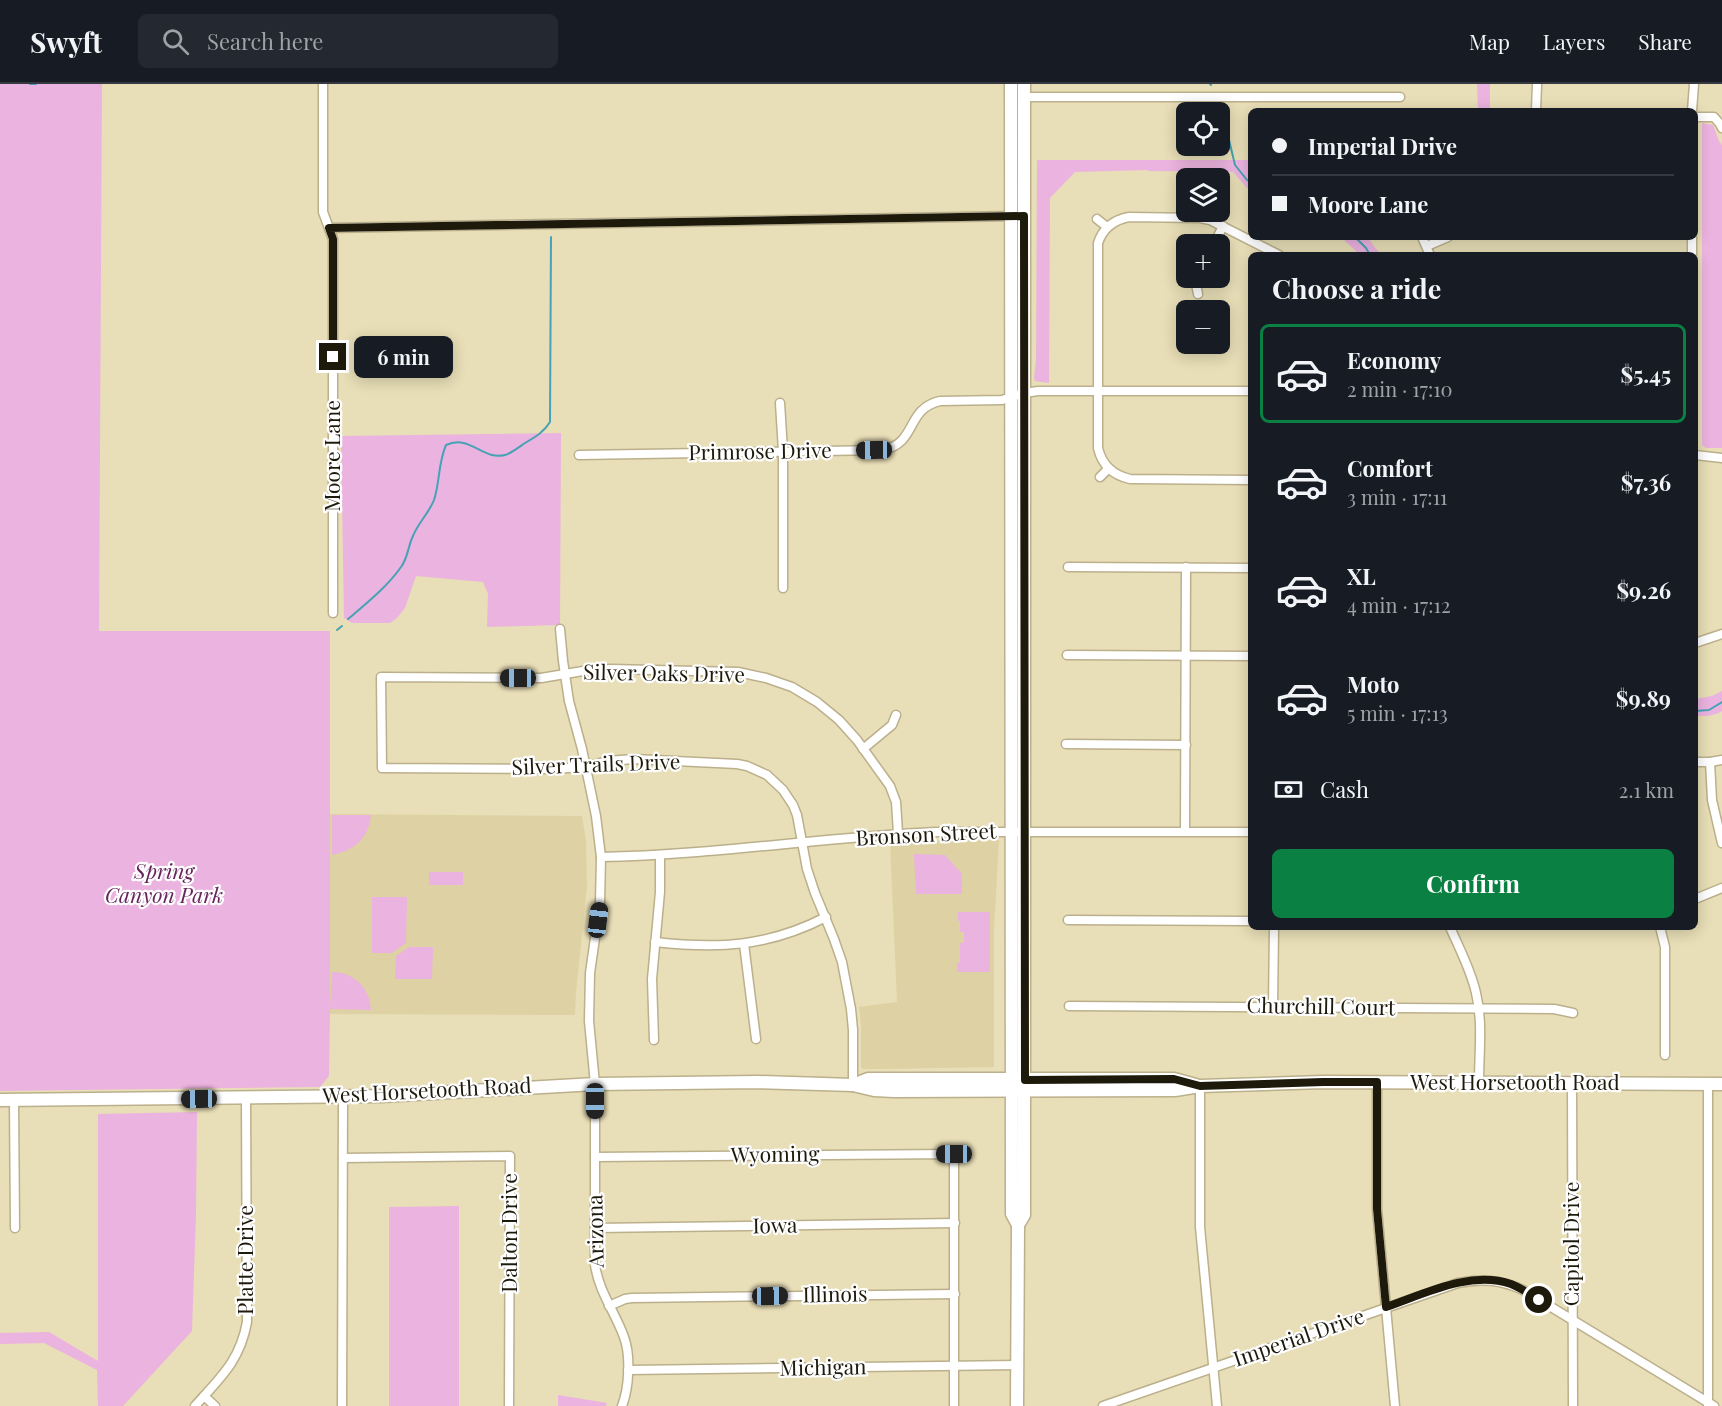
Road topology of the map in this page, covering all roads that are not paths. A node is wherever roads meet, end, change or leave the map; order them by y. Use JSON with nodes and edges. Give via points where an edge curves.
{"nodes":[{"id":1,"x":322,"y":84,"type":"edge"},
{"id":2,"x":1011,"y":84,"type":"edge"},
{"id":3,"x":1536,"y":84,"type":"edge"},
{"id":4,"x":1694,"y":84,"type":"edge"},
{"id":5,"x":1024,"y":90,"type":"edge"},
{"id":6,"x":1400,"y":97,"type":"dead end"},
{"id":7,"x":1536,"y":108,"type":"edge"},
{"id":8,"x":1692,"y":108,"type":"edge"},
{"id":9,"x":1698,"y":117,"type":"edge"},
{"id":10,"x":1722,"y":128,"type":"edge"},
{"id":11,"x":1011,"y":216,"type":"junction"},
{"id":12,"x":1024,"y":216,"type":"junction"},
{"id":13,"x":1097,"y":219,"type":"dead end"},
{"id":14,"x":1223,"y":226,"type":"junction"},
{"id":15,"x":1107,"y":227,"type":"junction"},
{"id":16,"x":329,"y":228,"type":"junction"},
{"id":17,"x":1219,"y":234,"type":"edge"},
{"id":18,"x":1248,"y":239,"type":"edge"},
{"id":19,"x":1250,"y":240,"type":"edge"},
{"id":20,"x":1444,"y":240,"type":"edge"},
{"id":21,"x":1428,"y":251,"type":"edge"},
{"id":22,"x":1273,"y":252,"type":"edge"},
{"id":23,"x":1197,"y":288,"type":"edge"},
{"id":24,"x":1198,"y":294,"type":"dead end"},
{"id":25,"x":1098,"y":391,"type":"junction"},
{"id":26,"x":1248,"y":391,"type":"edge"},
{"id":27,"x":1024,"y":393,"type":"junction"},
{"id":28,"x":1011,"y":398,"type":"junction"},
{"id":29,"x":780,"y":403,"type":"dead end"},
{"id":30,"x":783,"y":451,"type":"junction"},
{"id":31,"x":1698,"y":454,"type":"edge"},
{"id":32,"x":579,"y":455,"type":"dead end"},
{"id":33,"x":1722,"y":458,"type":"edge"},
{"id":34,"x":1108,"y":469,"type":"junction"},
{"id":35,"x":1100,"y":477,"type":"dead end"},
{"id":36,"x":1248,"y":480,"type":"edge"},
{"id":37,"x":1068,"y":567,"type":"dead end"},
{"id":38,"x":1186,"y":567,"type":"junction"},
{"id":39,"x":1248,"y":568,"type":"edge"},
{"id":40,"x":783,"y":588,"type":"dead end"},
{"id":41,"x":333,"y":613,"type":"dead end"},
{"id":42,"x":560,"y":629,"type":"dead end"},
{"id":43,"x":1722,"y":634,"type":"edge"},
{"id":44,"x":1698,"y":642,"type":"edge"},
{"id":45,"x":1067,"y":655,"type":"dead end"},
{"id":46,"x":1186,"y":655,"type":"junction"},
{"id":47,"x":1248,"y":656,"type":"edge"},
{"id":48,"x":564,"y":674,"type":"junction"},
{"id":49,"x":896,"y":715,"type":"dead end"},
{"id":50,"x":1066,"y":744,"type":"dead end"},
{"id":51,"x":1185,"y":745,"type":"junction"},
{"id":52,"x":863,"y":749,"type":"junction"},
{"id":53,"x":1722,"y":760,"type":"edge"},
{"id":54,"x":1698,"y":762,"type":"edge"},
{"id":55,"x":1710,"y":762,"type":"junction"},
{"id":56,"x":586,"y":767,"type":"junction"},
{"id":57,"x":382,"y":768,"type":"joint"},
{"id":58,"x":1011,"y":831,"type":"junction"},
{"id":59,"x":1024,"y":831,"type":"junction"},
{"id":60,"x":1185,"y":831,"type":"junction"},
{"id":61,"x":1248,"y":832,"type":"edge"},
{"id":62,"x":898,"y":833,"type":"junction"},
{"id":63,"x":802,"y":843,"type":"junction"},
{"id":64,"x":1722,"y":843,"type":"edge"},
{"id":65,"x":660,"y":855,"type":"junction"},
{"id":66,"x":601,"y":857,"type":"junction"},
{"id":67,"x":1722,"y":888,"type":"edge"},
{"id":68,"x":1698,"y":898,"type":"edge"},
{"id":69,"x":826,"y":917,"type":"junction"},
{"id":70,"x":1068,"y":920,"type":"dead end"},
{"id":71,"x":1248,"y":921,"type":"edge"},
{"id":72,"x":1274,"y":930,"type":"edge"},
{"id":73,"x":1451,"y":930,"type":"edge"},
{"id":74,"x":1661,"y":930,"type":"edge"},
{"id":75,"x":655,"y":942,"type":"junction"},
{"id":76,"x":744,"y":944,"type":"junction"},
{"id":77,"x":1069,"y":1006,"type":"dead end"},
{"id":78,"x":1273,"y":1007,"type":"junction"},
{"id":79,"x":1479,"y":1009,"type":"junction"},
{"id":80,"x":1573,"y":1013,"type":"dead end"},
{"id":81,"x":756,"y":1039,"type":"dead end"},
{"id":82,"x":654,"y":1040,"type":"dead end"},
{"id":83,"x":1665,"y":1055,"type":"dead end"},
{"id":84,"x":1377,"y":1082,"type":"junction"},
{"id":85,"x":1479,"y":1082,"type":"junction"},
{"id":86,"x":1572,"y":1083,"type":"junction"},
{"id":87,"x":595,"y":1084,"type":"junction"},
{"id":88,"x":1708,"y":1084,"type":"junction"},
{"id":89,"x":1722,"y":1084,"type":"edge"},
{"id":90,"x":853,"y":1085,"type":"junction"},
{"id":91,"x":1012,"y":1085,"type":"junction"},
{"id":92,"x":1025,"y":1085,"type":"junction"},
{"id":93,"x":1200,"y":1086,"type":"junction"},
{"id":94,"x":344,"y":1097,"type":"junction"},
{"id":95,"x":246,"y":1098,"type":"junction"},
{"id":96,"x":4,"y":1100,"type":"edge"},
{"id":97,"x":595,"y":1157,"type":"junction"},
{"id":98,"x":343,"y":1158,"type":"junction"},
{"id":99,"x":954,"y":1223,"type":"junction"},
{"id":100,"x":1018,"y":1225,"type":"junction"},
{"id":101,"x":15,"y":1228,"type":"dead end"},
{"id":102,"x":595,"y":1228,"type":"junction"},
{"id":103,"x":954,"y":1294,"type":"junction"},
{"id":104,"x":609,"y":1306,"type":"junction"},
{"id":105,"x":1386,"y":1307,"type":"junction"},
{"id":106,"x":1572,"y":1319,"type":"junction"},
{"id":107,"x":1018,"y":1365,"type":"junction"},
{"id":108,"x":955,"y":1366,"type":"junction"},
{"id":109,"x":1213,"y":1368,"type":"junction"},
{"id":110,"x":628,"y":1370,"type":"junction"},
{"id":111,"x":204,"y":1396,"type":"junction"},
{"id":112,"x":1710,"y":1405,"type":"edge"},
{"id":113,"x":195,"y":1406,"type":"edge"},
{"id":114,"x":215,"y":1406,"type":"edge"},
{"id":115,"x":342,"y":1406,"type":"edge"},
{"id":116,"x":509,"y":1406,"type":"edge"},
{"id":117,"x":622,"y":1406,"type":"edge"},
{"id":118,"x":954,"y":1406,"type":"edge"},
{"id":119,"x":1017,"y":1406,"type":"edge"},
{"id":120,"x":1103,"y":1406,"type":"edge"},
{"id":121,"x":1217,"y":1406,"type":"edge"},
{"id":122,"x":1395,"y":1406,"type":"edge"},
{"id":123,"x":1573,"y":1406,"type":"edge"}],
"edges":[{"from":1,"to":16,"type":"street","name":"Moore Lane","via":[[323,213]]},
{"from":2,"to":11,"type":"main road"},
{"from":3,"to":7,"type":"street"},
{"from":4,"to":8,"type":"street"},
{"from":5,"to":6,"type":"street"},
{"from":5,"to":12,"type":"main road"},
{"from":9,"to":10,"type":"street","via":[[1714,117]]},
{"from":11,"to":12,"type":"street"},
{"from":11,"to":16,"type":"street"},
{"from":11,"to":28,"type":"main road"},
{"from":12,"to":27,"type":"main road"},
{"from":13,"to":15,"type":"street"},
{"from":14,"to":15,"type":"street","via":[[1200,218],[1129,217]]},
{"from":14,"to":17,"type":"street"},
{"from":14,"to":18,"type":"street"},
{"from":15,"to":25,"type":"street","via":[[1098,250]]},
{"from":16,"to":41,"type":"street","name":"Moore Lane","via":[[333,239]]},
{"from":19,"to":22,"type":"street"},
{"from":20,"to":21,"type":"street"},
{"from":23,"to":24,"type":"street"},
{"from":25,"to":26,"type":"street","name":"Primrose Drive"},
{"from":25,"to":27,"type":"street","name":"Primrose Drive"},
{"from":25,"to":34,"type":"street","via":[[1098,448]]},
{"from":27,"to":28,"type":"street","name":"Primrose Drive"},
{"from":27,"to":59,"type":"main road"},
{"from":28,"to":30,"type":"street","name":"Primrose Drive","via":[[931,403],[915,417],[902,441],[889,449]]},
{"from":28,"to":58,"type":"main road"},
{"from":29,"to":30,"type":"street"},
{"from":30,"to":32,"type":"street","name":"Primrose Drive"},
{"from":30,"to":40,"type":"street"},
{"from":31,"to":33,"type":"street"},
{"from":34,"to":35,"type":"street"},
{"from":34,"to":36,"type":"street","via":[[1130,479]]},
{"from":37,"to":38,"type":"street"},
{"from":38,"to":39,"type":"street"},
{"from":38,"to":46,"type":"street"},
{"from":42,"to":48,"type":"street","name":"Arizona"},
{"from":43,"to":44,"type":"street"},
{"from":45,"to":46,"type":"street"},
{"from":46,"to":47,"type":"street"},
{"from":46,"to":51,"type":"street"},
{"from":48,"to":52,"type":"street","name":"Silver Oaks Drive","via":[[611,669],[738,672],[766,678],[817,702],[839,720]]},
{"from":48,"to":56,"type":"street","name":"Arizona"},
{"from":48,"to":57,"type":"street","name":"Silver Oaks Drive","via":[[541,678],[381,677]]},
{"from":49,"to":52,"type":"street","via":[[892,725]]},
{"from":50,"to":51,"type":"street"},
{"from":51,"to":60,"type":"street"},
{"from":52,"to":62,"type":"street","name":"Silver Oaks Drive","via":[[890,786],[896,802]]},
{"from":53,"to":55,"type":"street"},
{"from":54,"to":55,"type":"street"},
{"from":55,"to":64,"type":"street","via":[[1712,800]]},
{"from":56,"to":57,"type":"street","name":"Silver Trails Drive"},
{"from":56,"to":63,"type":"street","name":"Silver Trails Drive","via":[[634,759],[747,766],[767,775],[788,796],[797,815]]},
{"from":56,"to":66,"type":"street","name":"Arizona"},
{"from":58,"to":59,"type":"street","name":"Bronson Street"},
{"from":58,"to":62,"type":"street","name":"Bronson Street"},
{"from":58,"to":91,"type":"main road"},
{"from":59,"to":60,"type":"street","name":"Bronson Street"},
{"from":59,"to":92,"type":"main road"},
{"from":60,"to":61,"type":"street","name":"Bronson Street"},
{"from":62,"to":63,"type":"street","name":"Bronson Street"},
{"from":63,"to":65,"type":"street","name":"Bronson Street"},
{"from":63,"to":69,"type":"street","name":"Silver Trails Drive","via":[[807,869]]},
{"from":65,"to":66,"type":"street","name":"Bronson Street"},
{"from":65,"to":75,"type":"street"},
{"from":66,"to":87,"type":"street","name":"Arizona","via":[[589,1002]]},
{"from":67,"to":68,"type":"street"},
{"from":69,"to":76,"type":"street","via":[[790,933]]},
{"from":69,"to":90,"type":"street","name":"Silver Trails Drive","via":[[847,985],[853,1030]]},
{"from":70,"to":71,"type":"street"},
{"from":72,"to":78,"type":"street"},
{"from":73,"to":79,"type":"street","via":[[1471,977]]},
{"from":74,"to":83,"type":"street","via":[[1665,947]]},
{"from":75,"to":76,"type":"street","via":[[693,946]]},
{"from":75,"to":82,"type":"street"},
{"from":76,"to":81,"type":"street"},
{"from":77,"to":78,"type":"street","name":"Churchill Court"},
{"from":78,"to":79,"type":"street","name":"Churchill Court"},
{"from":79,"to":80,"type":"street","name":"Churchill Court","via":[[1554,1009]]},
{"from":79,"to":85,"type":"street"},
{"from":84,"to":85,"type":"main road","name":"West Horsetooth Road"},
{"from":84,"to":93,"type":"main road","name":"West Horsetooth Road"},
{"from":84,"to":105,"type":"street","via":[[1377,1209]]},
{"from":85,"to":86,"type":"main road","name":"West Horsetooth Road"},
{"from":86,"to":88,"type":"main road","name":"West Horsetooth Road"},
{"from":86,"to":106,"type":"street","name":"Capitol Drive"},
{"from":87,"to":90,"type":"main road","name":"West Horsetooth Road"},
{"from":87,"to":94,"type":"main road","name":"West Horsetooth Road"},
{"from":87,"to":97,"type":"street","name":"Arizona"},
{"from":88,"to":89,"type":"main road","name":"West Horsetooth Road"},
{"from":88,"to":112,"type":"street"},
{"from":90,"to":91,"type":"main road","name":"West Horsetooth Road","via":[[874,1090]]},
{"from":91,"to":92,"type":"main road","name":"West Horsetooth Road"},
{"from":91,"to":100,"type":"main road","via":[[1012,1214]]},
{"from":92,"to":93,"type":"main road","name":"West Horsetooth Road","via":[[1175,1090]]},
{"from":92,"to":100,"type":"main road","via":[[1024,1215]]},
{"from":93,"to":109,"type":"street","via":[[1200,1227]]},
{"from":94,"to":95,"type":"main road","name":"West Horsetooth Road"},
{"from":94,"to":98,"type":"street"},
{"from":95,"to":96,"type":"main road","name":"West Horsetooth Road"},
{"from":95,"to":111,"type":"street","name":"Platte Drive","via":[[247,1322],[233,1362]]},
{"from":96,"to":101,"type":"street"},
{"from":97,"to":99,"type":"street","name":"Wyoming","via":[[954,1154]]},
{"from":97,"to":102,"type":"street","name":"Arizona"},
{"from":98,"to":115,"type":"street"},
{"from":98,"to":116,"type":"street","name":"Dalton Drive","via":[[510,1156]]},
{"from":99,"to":102,"type":"street","name":"Iowa"},
{"from":99,"to":103,"type":"street"},
{"from":100,"to":107,"type":"main road"},
{"from":102,"to":104,"type":"street","name":"Arizona","via":[[597,1275]]},
{"from":103,"to":104,"type":"street","name":"Illinois","via":[[632,1298]]},
{"from":103,"to":108,"type":"street"},
{"from":104,"to":110,"type":"street","name":"Arizona","via":[[627,1348]]},
{"from":105,"to":106,"type":"street","name":"Imperial Drive","via":[[1458,1282],[1486,1280],[1523,1290]]},
{"from":105,"to":109,"type":"street","name":"Imperial Drive"},
{"from":105,"to":122,"type":"street"},
{"from":106,"to":112,"type":"street","name":"Imperial Drive"},
{"from":106,"to":123,"type":"street","name":"Capitol Drive"},
{"from":107,"to":108,"type":"street","name":"Michigan"},
{"from":107,"to":119,"type":"main road"},
{"from":108,"to":110,"type":"street","name":"Michigan"},
{"from":108,"to":118,"type":"street"},
{"from":109,"to":120,"type":"street","name":"Imperial Drive"},
{"from":109,"to":121,"type":"street"},
{"from":110,"to":117,"type":"street","name":"Arizona"},
{"from":111,"to":113,"type":"street","name":"Platte Drive"},
{"from":111,"to":114,"type":"street"}]}
